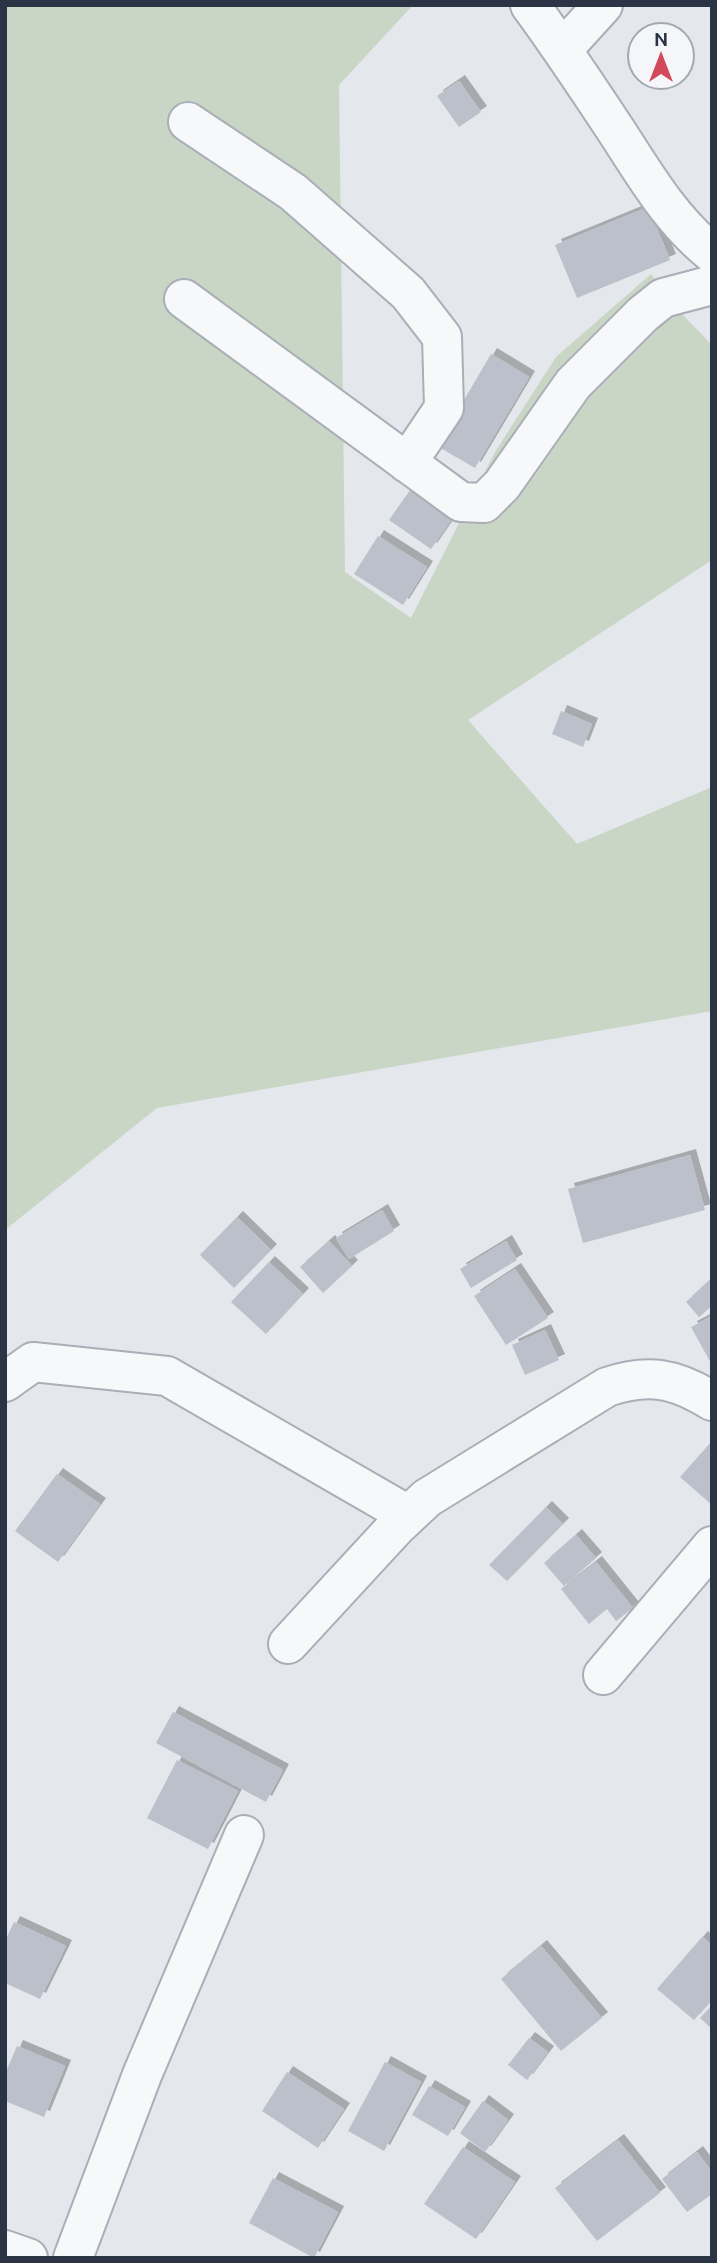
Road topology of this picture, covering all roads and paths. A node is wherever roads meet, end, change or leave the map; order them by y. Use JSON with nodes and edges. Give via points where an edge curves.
{"nodes":[{"id":1,"x":530,"y":5,"type":"edge"},
{"id":2,"x":603,"y":5,"type":"edge"},
{"id":3,"x":563,"y":49,"type":"junction"},
{"id":4,"x":188,"y":122,"type":"dead end"},
{"id":5,"x":712,"y":253,"type":"edge"},
{"id":6,"x":712,"y":285,"type":"edge"},
{"id":7,"x":184,"y":299,"type":"dead end"},
{"id":8,"x":407,"y":463,"type":"junction"},
{"id":9,"x":5,"y":1382,"type":"edge"},
{"id":10,"x":712,"y":1401,"type":"edge"},
{"id":11,"x":408,"y":1515,"type":"junction"},
{"id":12,"x":712,"y":1546,"type":"edge"},
{"id":13,"x":288,"y":1644,"type":"dead end"},
{"id":14,"x":603,"y":1675,"type":"dead end"},
{"id":15,"x":244,"y":1835,"type":"dead end"},
{"id":16,"x":5,"y":2250,"type":"edge"},
{"id":17,"x":28,"y":2258,"type":"edge"},
{"id":18,"x":73,"y":2258,"type":"edge"}],
"edges":[{"from":1,"to":3,"type":"street"},
{"from":2,"to":3,"type":"street"},
{"from":3,"to":5,"type":"street","via":[[657,194],[691,237]]},
{"from":4,"to":8,"type":"street","via":[[293,192],[408,293],[442,337],[444,408]]},
{"from":6,"to":8,"type":"street","via":[[663,298],[643,314],[573,384],[502,485],[484,503],[461,502]]},
{"from":7,"to":8,"type":"street"},
{"from":9,"to":11,"type":"street","via":[[33,1362],[167,1376]]},
{"from":10,"to":11,"type":"street","via":[[688,1386],[660,1379],[633,1378],[607,1387],[427,1498]]},
{"from":11,"to":13,"type":"street"},
{"from":12,"to":14,"type":"street"},
{"from":15,"to":18,"type":"street","via":[[142,2075]]},
{"from":16,"to":17,"type":"street"}]}
